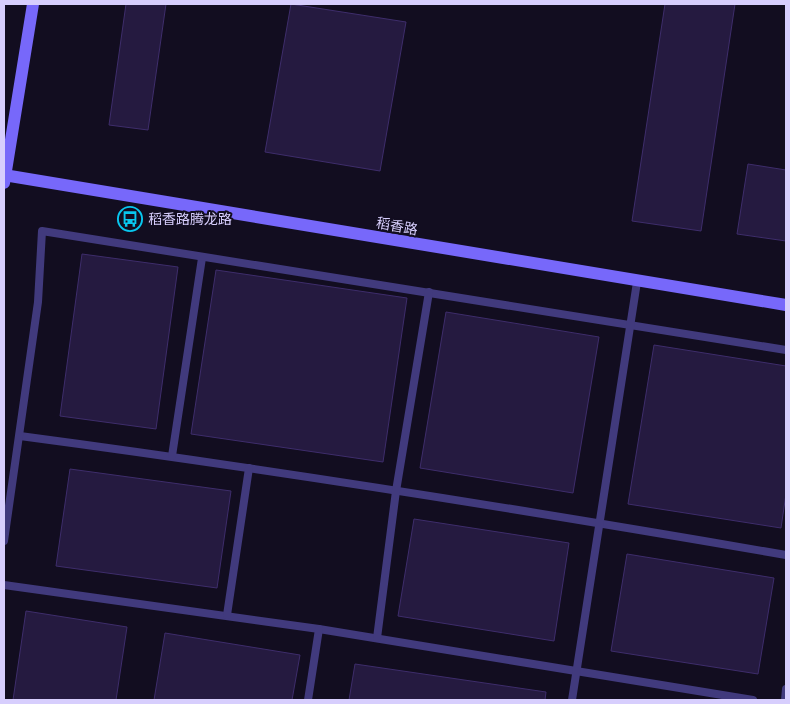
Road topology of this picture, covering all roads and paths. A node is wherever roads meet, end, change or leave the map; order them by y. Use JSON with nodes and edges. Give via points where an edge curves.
{"nodes":[{"id":1,"x":33,"y":4,"type":"edge"},
{"id":2,"x":4,"y":178,"type":"edge"},
{"id":3,"x":202,"y":258,"type":"junction"},
{"id":4,"x":637,"y":282,"type":"junction"},
{"id":5,"x":429,"y":292,"type":"junction"},
{"id":6,"x":786,"y":305,"type":"edge"},
{"id":7,"x":630,"y":326,"type":"junction"},
{"id":8,"x":786,"y":350,"type":"edge"},
{"id":9,"x":20,"y":436,"type":"junction"},
{"id":10,"x":172,"y":456,"type":"junction"},
{"id":11,"x":249,"y":468,"type":"junction"},
{"id":12,"x":396,"y":491,"type":"junction"},
{"id":13,"x":600,"y":523,"type":"junction"},
{"id":14,"x":4,"y":541,"type":"edge"},
{"id":15,"x":786,"y":555,"type":"edge"},
{"id":16,"x":4,"y":585,"type":"edge"},
{"id":17,"x":227,"y":615,"type":"junction"},
{"id":18,"x":319,"y":629,"type":"junction"},
{"id":19,"x":377,"y":638,"type":"junction"},
{"id":20,"x":577,"y":670,"type":"junction"},
{"id":21,"x":786,"y":689,"type":"edge"},
{"id":22,"x":308,"y":700,"type":"edge"},
{"id":23,"x":572,"y":700,"type":"edge"},
{"id":24,"x":753,"y":700,"type":"edge"},
{"id":25,"x":785,"y":700,"type":"edge"}],
"edges":[{"from":1,"to":2,"type":"street"},
{"from":2,"to":4,"type":"street","name":"稻香路"},
{"from":3,"to":5,"type":"lane"},
{"from":3,"to":9,"type":"lane","via":[[42,231],[38,302]]},
{"from":3,"to":10,"type":"lane"},
{"from":4,"to":6,"type":"street","name":"稻香路"},
{"from":4,"to":7,"type":"lane"},
{"from":5,"to":7,"type":"lane"},
{"from":5,"to":12,"type":"lane"},
{"from":7,"to":8,"type":"lane"},
{"from":7,"to":13,"type":"lane"},
{"from":9,"to":10,"type":"lane"},
{"from":9,"to":14,"type":"lane"},
{"from":10,"to":11,"type":"lane"},
{"from":11,"to":12,"type":"lane"},
{"from":11,"to":17,"type":"lane"},
{"from":12,"to":13,"type":"lane"},
{"from":12,"to":19,"type":"lane"},
{"from":13,"to":15,"type":"lane"},
{"from":13,"to":20,"type":"lane"},
{"from":16,"to":17,"type":"lane"},
{"from":17,"to":18,"type":"lane"},
{"from":18,"to":19,"type":"lane"},
{"from":18,"to":22,"type":"lane"},
{"from":19,"to":20,"type":"lane"},
{"from":20,"to":23,"type":"lane"},
{"from":20,"to":24,"type":"lane"},
{"from":21,"to":25,"type":"lane"}]}
